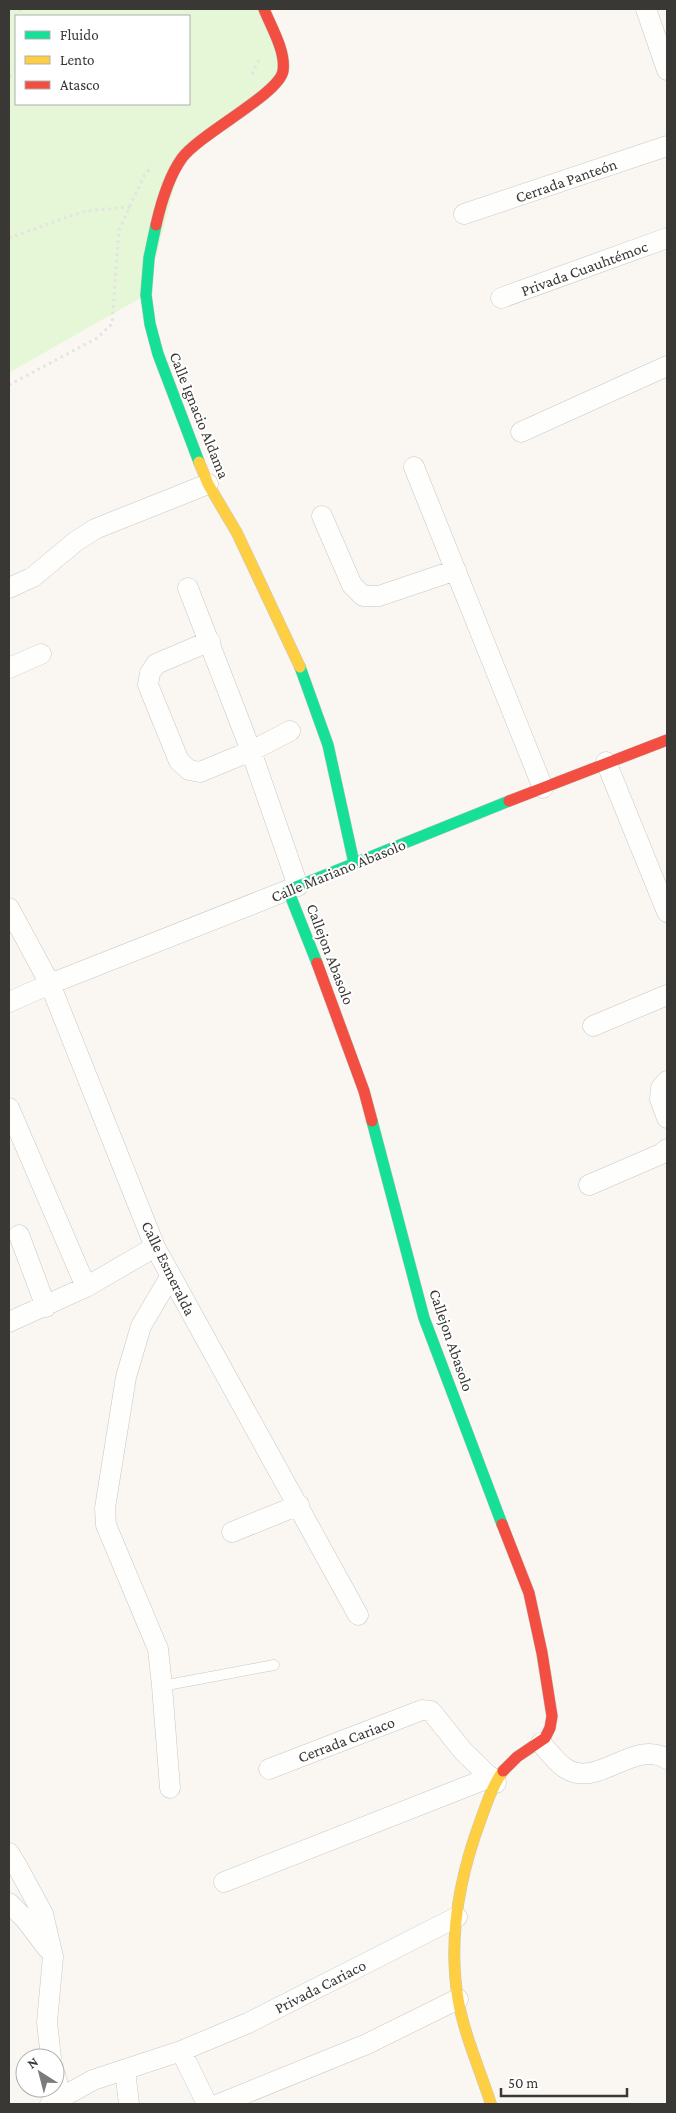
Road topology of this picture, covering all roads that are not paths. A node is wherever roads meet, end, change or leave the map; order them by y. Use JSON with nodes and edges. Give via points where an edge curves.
{"nodes":[{"id":1,"x":264,"y":9,"type":"edge"},
{"id":2,"x":646,"y":9,"type":"edge"},
{"id":3,"x":667,"y":70,"type":"edge"},
{"id":4,"x":667,"y":146,"type":"edge"},
{"id":5,"x":464,"y":214,"type":"dead end"},
{"id":6,"x":667,"y":238,"type":"edge"},
{"id":7,"x":501,"y":298,"type":"dead end"},
{"id":8,"x":667,"y":366,"type":"edge"},
{"id":9,"x":521,"y":432,"type":"dead end"},
{"id":10,"x":414,"y":467,"type":"dead end"},
{"id":11,"x":208,"y":484,"type":"junction"},
{"id":12,"x":322,"y":516,"type":"dead end"},
{"id":13,"x":456,"y":570,"type":"junction"},
{"id":14,"x":9,"y":588,"type":"edge"},
{"id":15,"x":188,"y":588,"type":"dead end"},
{"id":16,"x":210,"y":641,"type":"junction"},
{"id":17,"x":41,"y":654,"type":"dead end"},
{"id":18,"x":9,"y":668,"type":"edge"},
{"id":19,"x":290,"y":731,"type":"dead end"},
{"id":20,"x":667,"y":740,"type":"edge"},
{"id":21,"x":251,"y":751,"type":"junction"},
{"id":22,"x":606,"y":762,"type":"junction"},
{"id":23,"x":543,"y":788,"type":"junction"},
{"id":24,"x":354,"y":863,"type":"junction"},
{"id":25,"x":293,"y":888,"type":"junction"},
{"id":26,"x":9,"y":908,"type":"edge"},
{"id":27,"x":667,"y":912,"type":"edge"},
{"id":28,"x":50,"y":984,"type":"junction"},
{"id":29,"x":667,"y":995,"type":"edge"},
{"id":30,"x":9,"y":1002,"type":"edge"},
{"id":31,"x":593,"y":1026,"type":"dead end"},
{"id":32,"x":667,"y":1082,"type":"edge"},
{"id":33,"x":9,"y":1108,"type":"edge"},
{"id":34,"x":667,"y":1118,"type":"edge"},
{"id":35,"x":667,"y":1149,"type":"edge"},
{"id":36,"x":588,"y":1185,"type":"dead end"},
{"id":37,"x":19,"y":1235,"type":"dead end"},
{"id":38,"x":155,"y":1247,"type":"junction"},
{"id":39,"x":170,"y":1277,"type":"junction"},
{"id":40,"x":86,"y":1287,"type":"junction"},
{"id":41,"x":46,"y":1307,"type":"junction"},
{"id":42,"x":9,"y":1322,"type":"edge"},
{"id":43,"x":298,"y":1506,"type":"junction"},
{"id":44,"x":232,"y":1532,"type":"dead end"},
{"id":45,"x":358,"y":1615,"type":"dead end"},
{"id":46,"x":274,"y":1666,"type":"dead end"},
{"id":47,"x":162,"y":1686,"type":"junction"},
{"id":48,"x":541,"y":1743,"type":"junction"},
{"id":49,"x":667,"y":1759,"type":"edge"},
{"id":50,"x":269,"y":1768,"type":"dead end"},
{"id":51,"x":494,"y":1780,"type":"junction"},
{"id":52,"x":170,"y":1788,"type":"dead end"},
{"id":53,"x":9,"y":1853,"type":"edge"},
{"id":54,"x":224,"y":1882,"type":"dead end"},
{"id":55,"x":9,"y":1903,"type":"edge"},
{"id":56,"x":457,"y":1917,"type":"junction"},
{"id":57,"x":53,"y":1957,"type":"junction"},
{"id":58,"x":458,"y":1999,"type":"junction"},
{"id":59,"x":50,"y":2048,"type":"edge"},
{"id":60,"x":181,"y":2051,"type":"junction"},
{"id":61,"x":125,"y":2070,"type":"junction"},
{"id":62,"x":55,"y":2101,"type":"edge"},
{"id":63,"x":129,"y":2104,"type":"edge"},
{"id":64,"x":208,"y":2104,"type":"edge"},
{"id":65,"x":219,"y":2104,"type":"edge"},
{"id":66,"x":491,"y":2104,"type":"edge"}],
"edges":[{"from":1,"to":11,"type":"street","name":"Calle Ignacio Aldama","via":[[282,55],[283,72],[274,87],[200,139],[182,158],[167,188],[149,258],[146,295],[150,324],[161,363]]},
{"from":2,"to":3,"type":"street"},
{"from":4,"to":5,"type":"street","name":"Cerrada Panteón"},
{"from":6,"to":7,"type":"street","name":"Privada Cuauhtémoc"},
{"from":8,"to":9,"type":"street"},
{"from":10,"to":13,"type":"street"},
{"from":11,"to":14,"type":"street","via":[[95,529],[33,577]]},
{"from":11,"to":24,"type":"street","name":"Calle Ignacio Aldama","via":[[237,533],[299,665],[328,745]]},
{"from":12,"to":13,"type":"street","via":[[352,585],[363,596],[379,596]]},
{"from":13,"to":23,"type":"street"},
{"from":15,"to":16,"type":"street"},
{"from":16,"to":21,"type":"street"},
{"from":16,"to":21,"type":"street","via":[[156,664],[148,685],[179,761],[189,770],[200,772]]},
{"from":17,"to":18,"type":"street"},
{"from":19,"to":21,"type":"street"},
{"from":20,"to":22,"type":"street","name":"Calle Mariano Abasolo"},
{"from":21,"to":25,"type":"street"},
{"from":22,"to":23,"type":"street","name":"Calle Mariano Abasolo"},
{"from":22,"to":27,"type":"street"},
{"from":23,"to":24,"type":"street","name":"Calle Mariano Abasolo"},
{"from":24,"to":25,"type":"street","name":"Calle Mariano Abasolo"},
{"from":25,"to":28,"type":"street","name":"Calle Mariano Abasolo"},
{"from":25,"to":48,"type":"street","name":"Callejon Abasolo","via":[[364,1091],[424,1318],[529,1593],[539,1633],[552,1718],[548,1735]]},
{"from":26,"to":28,"type":"street","name":"Calle Esmeralda"},
{"from":28,"to":30,"type":"street","name":"Calle Mariano Abasolo"},
{"from":28,"to":38,"type":"street","name":"Calle Esmeralda"},
{"from":29,"to":31,"type":"street"},
{"from":32,"to":34,"type":"street","via":[[661,1088],[660,1099]]},
{"from":33,"to":40,"type":"street"},
{"from":35,"to":36,"type":"street"},
{"from":37,"to":41,"type":"street"},
{"from":38,"to":39,"type":"street","name":"Calle Esmeralda"},
{"from":38,"to":40,"type":"street"},
{"from":39,"to":43,"type":"street","name":"Calle Esmeralda"},
{"from":39,"to":47,"type":"street","via":[[141,1326],[126,1377],[105,1508],[106,1525],[158,1649]]},
{"from":40,"to":41,"type":"street"},
{"from":41,"to":42,"type":"street"},
{"from":43,"to":44,"type":"street"},
{"from":43,"to":45,"type":"street","name":"Calle Esmeralda"},
{"from":46,"to":47,"type":"lane"},
{"from":47,"to":52,"type":"street"},
{"from":48,"to":49,"type":"street","via":[[565,1769],[579,1773],[592,1773],[647,1753]]},
{"from":48,"to":51,"type":"street","via":[[520,1754]]},
{"from":50,"to":51,"type":"street","name":"Cerrada Cariaco","via":[[422,1710],[432,1710],[464,1752]]},
{"from":51,"to":54,"type":"street"},
{"from":51,"to":56,"type":"street","via":[[466,1867]]},
{"from":53,"to":57,"type":"street","via":[[43,1914]]},
{"from":55,"to":57,"type":"street"},
{"from":56,"to":58,"type":"street","via":[[454,1969]]},
{"from":56,"to":60,"type":"street","name":"Privada Cariaco","via":[[248,2023]]},
{"from":57,"to":59,"type":"street","via":[[47,2022]]},
{"from":58,"to":65,"type":"street","via":[[367,2044]]},
{"from":58,"to":66,"type":"street"},
{"from":60,"to":61,"type":"street","name":"Privada Cariaco"},
{"from":60,"to":64,"type":"street"},
{"from":61,"to":62,"type":"street","name":"Privada Cariaco","via":[[93,2080]]},
{"from":61,"to":63,"type":"street"}]}
